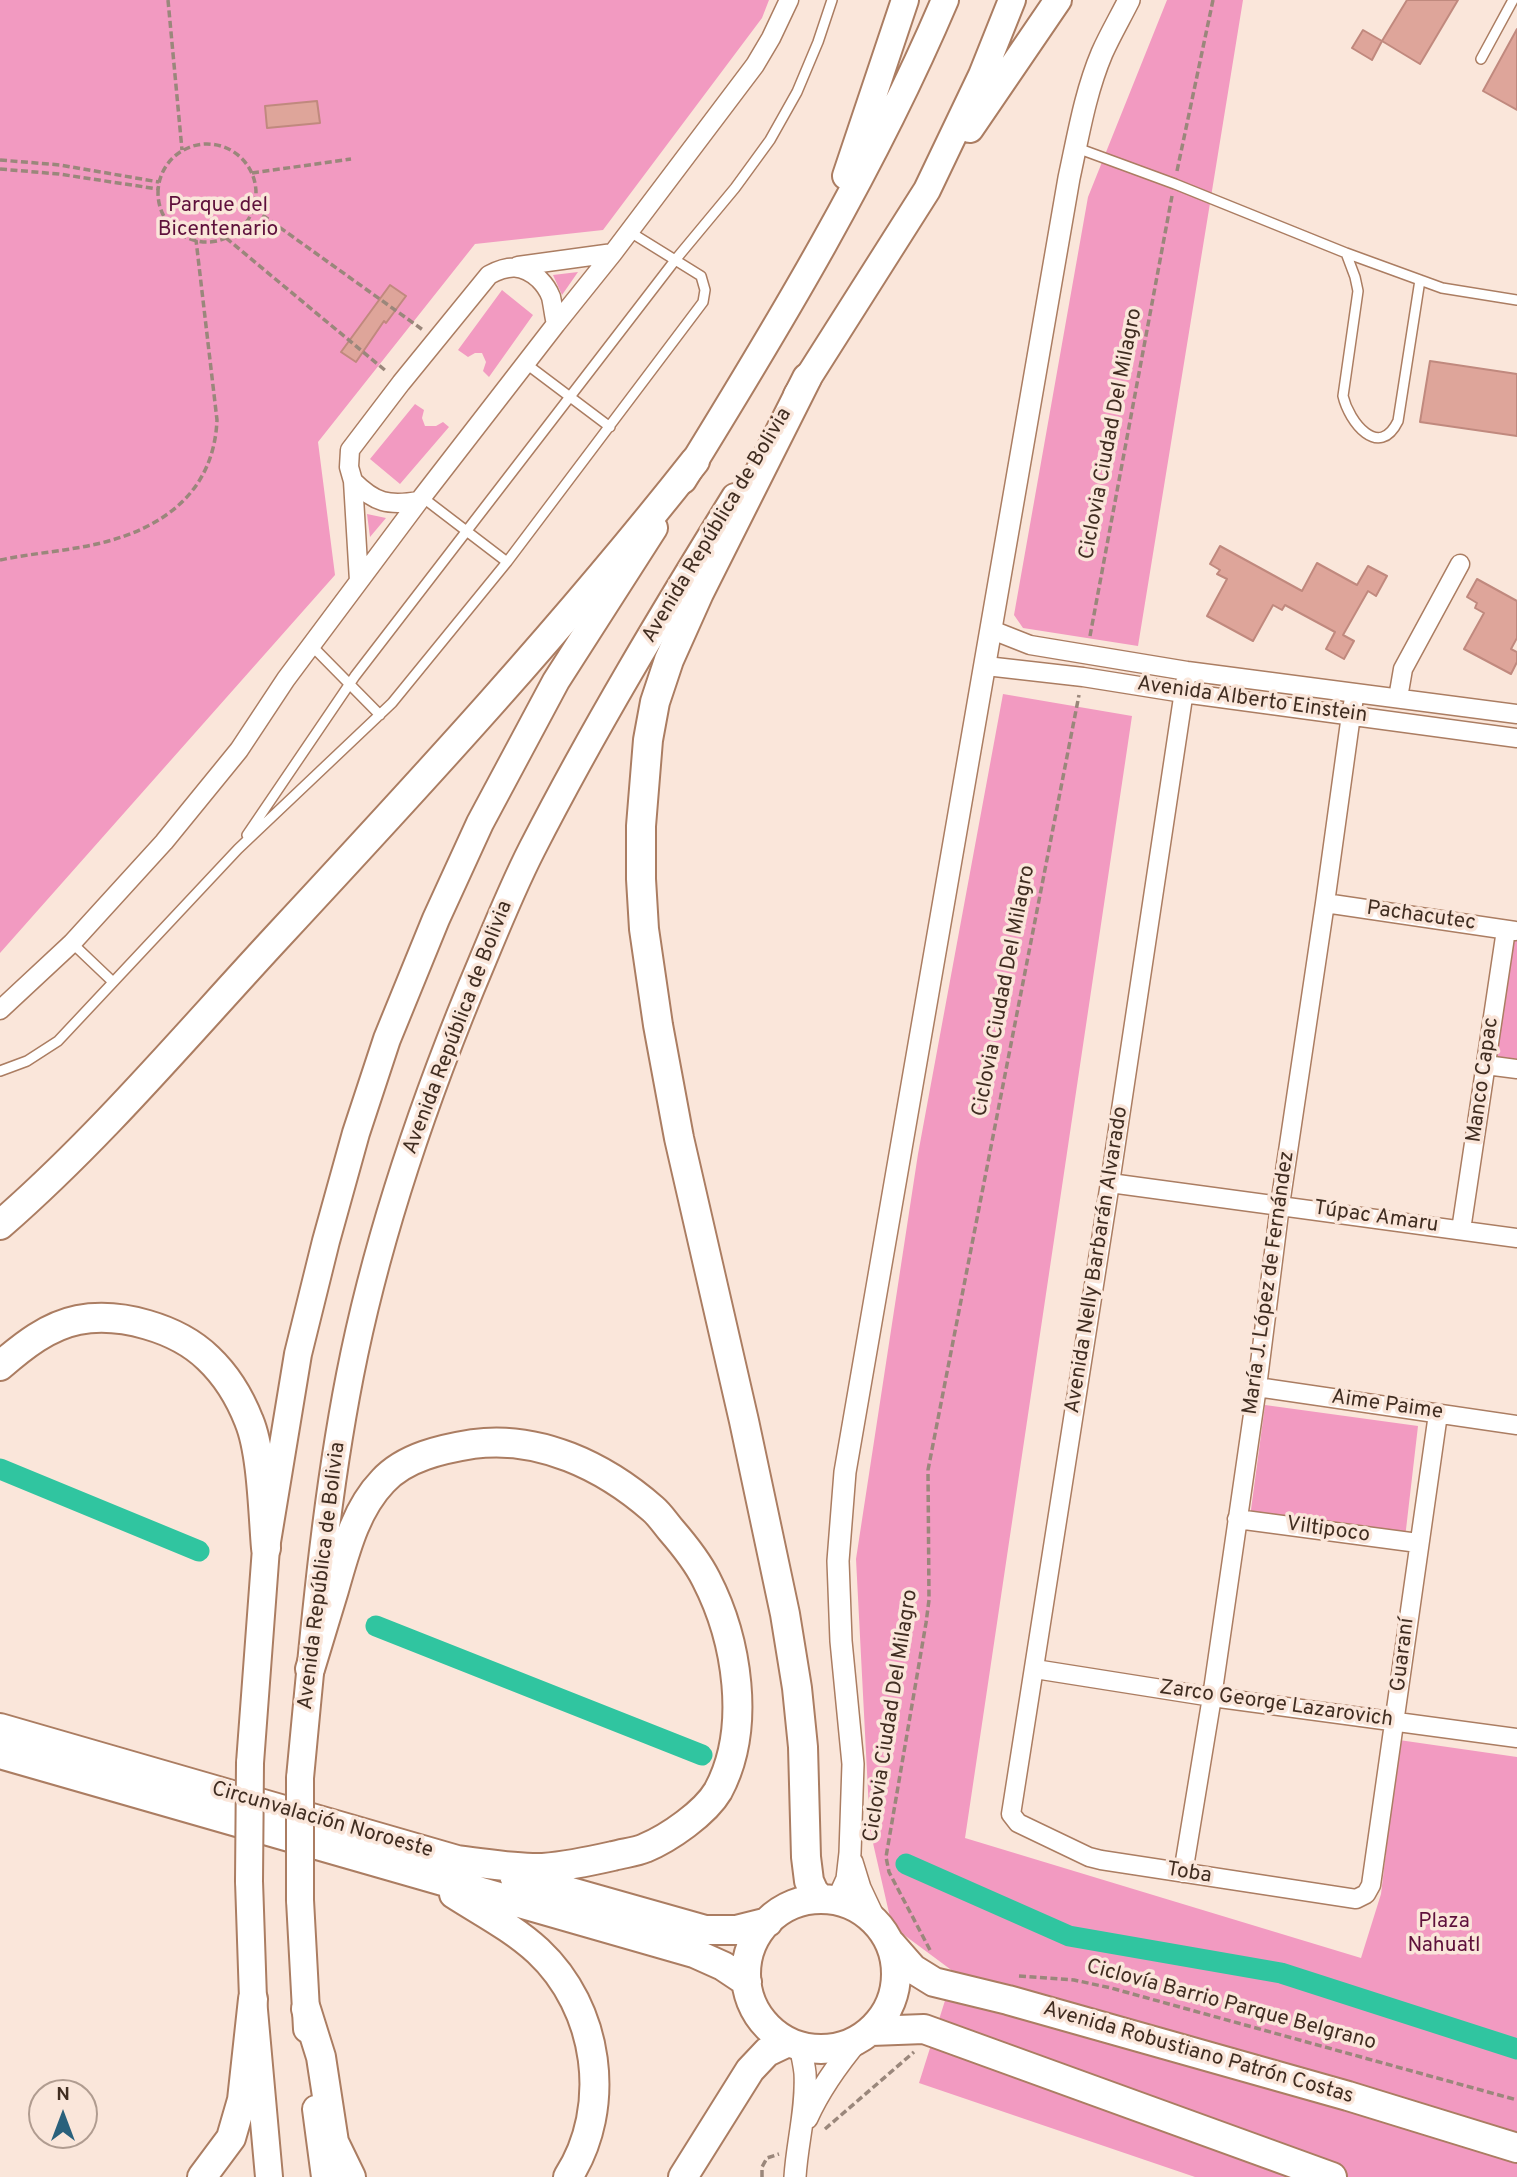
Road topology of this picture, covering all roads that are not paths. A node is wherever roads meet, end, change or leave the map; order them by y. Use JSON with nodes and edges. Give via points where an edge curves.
{"nodes":[{"id":1,"x":789,"y":0,"type":"edge"},
{"id":2,"x":832,"y":0,"type":"edge"},
{"id":3,"x":905,"y":0,"type":"edge"},
{"id":4,"x":945,"y":0,"type":"edge"},
{"id":5,"x":1012,"y":0,"type":"edge"},
{"id":6,"x":1058,"y":0,"type":"edge"},
{"id":7,"x":1129,"y":0,"type":"edge"},
{"id":8,"x":1513,"y":0,"type":"edge"},
{"id":9,"x":1481,"y":59,"type":"dead end"},
{"id":10,"x":1076,"y":148,"type":"junction"},
{"id":11,"x":927,"y":190,"type":"junction"},
{"id":12,"x":630,"y":232,"type":"junction"},
{"id":13,"x":824,"y":241,"type":"junction"},
{"id":14,"x":614,"y":253,"type":"junction"},
{"id":15,"x":1346,"y":253,"type":"junction"},
{"id":16,"x":676,"y":259,"type":"junction"},
{"id":17,"x":518,"y":266,"type":"junction"},
{"id":18,"x":1420,"y":280,"type":"junction"},
{"id":19,"x":1517,"y":300,"type":"edge"},
{"id":20,"x":556,"y":324,"type":"junction"},
{"id":21,"x":525,"y":363,"type":"junction"},
{"id":22,"x":807,"y":378,"type":"junction"},
{"id":23,"x":571,"y":396,"type":"junction"},
{"id":24,"x":610,"y":427,"type":"junction"},
{"id":25,"x":695,"y":461,"type":"junction"},
{"id":26,"x":353,"y":481,"type":"junction"},
{"id":27,"x":420,"y":499,"type":"junction"},
{"id":28,"x":466,"y":533,"type":"junction"},
{"id":29,"x":507,"y":562,"type":"junction"},
{"id":30,"x":1460,"y":564,"type":"dead end"},
{"id":31,"x":359,"y":581,"type":"junction"},
{"id":32,"x":992,"y":630,"type":"junction"},
{"id":33,"x":311,"y":645,"type":"junction"},
{"id":34,"x":986,"y":666,"type":"junction"},
{"id":35,"x":1187,"y":671,"type":"junction"},
{"id":36,"x":350,"y":684,"type":"junction"},
{"id":37,"x":1183,"y":692,"type":"junction"},
{"id":38,"x":1355,"y":692,"type":"junction"},
{"id":39,"x":1398,"y":698,"type":"junction"},
{"id":40,"x":1517,"y":714,"type":"edge"},
{"id":41,"x":380,"y":715,"type":"junction"},
{"id":42,"x":1350,"y":715,"type":"junction"},
{"id":43,"x":1517,"y":738,"type":"edge"},
{"id":44,"x":238,"y":849,"type":"junction"},
{"id":45,"x":1325,"y":903,"type":"junction"},
{"id":46,"x":1512,"y":930,"type":"edge"},
{"id":47,"x":72,"y":943,"type":"junction"},
{"id":48,"x":113,"y":982,"type":"junction"},
{"id":49,"x":0,"y":1010,"type":"edge"},
{"id":50,"x":1486,"y":1065,"type":"junction"},
{"id":51,"x":1517,"y":1069,"type":"edge"},
{"id":52,"x":0,"y":1071,"type":"edge"},
{"id":53,"x":1110,"y":1183,"type":"junction"},
{"id":54,"x":1280,"y":1205,"type":"junction"},
{"id":55,"x":0,"y":1225,"type":"edge"},
{"id":56,"x":1461,"y":1230,"type":"junction"},
{"id":57,"x":1517,"y":1238,"type":"edge"},
{"id":58,"x":0,"y":1366,"type":"edge"},
{"id":59,"x":1257,"y":1387,"type":"junction"},
{"id":60,"x":1438,"y":1414,"type":"junction"},
{"id":61,"x":1517,"y":1425,"type":"edge"},
{"id":62,"x":1237,"y":1519,"type":"junction"},
{"id":63,"x":1418,"y":1543,"type":"junction"},
{"id":64,"x":266,"y":1548,"type":"junction"},
{"id":65,"x":310,"y":1669,"type":"junction"},
{"id":66,"x":1035,"y":1669,"type":"junction"},
{"id":67,"x":1212,"y":1697,"type":"junction"},
{"id":68,"x":0,"y":1716,"type":"edge"},
{"id":69,"x":1395,"y":1722,"type":"junction"},
{"id":70,"x":0,"y":1728,"type":"edge"},
{"id":71,"x":1517,"y":1738,"type":"edge"},
{"id":72,"x":42,"y":1741,"type":"junction"},
{"id":73,"x":0,"y":1754,"type":"edge"},
{"id":74,"x":0,"y":1769,"type":"edge"},
{"id":75,"x":72,"y":1774,"type":"junction"},
{"id":76,"x":1018,"y":1823,"type":"joint"},
{"id":77,"x":850,"y":1853,"type":"junction"},
{"id":78,"x":456,"y":1860,"type":"junction"},
{"id":79,"x":1183,"y":1873,"type":"junction"},
{"id":80,"x":421,"y":1874,"type":"junction"},
{"id":81,"x":1366,"y":1894,"type":"joint"},
{"id":82,"x":829,"y":1900,"type":"junction"},
{"id":83,"x":768,"y":1922,"type":"junction"},
{"id":84,"x":640,"y":1925,"type":"junction"},
{"id":85,"x":883,"y":1933,"type":"junction"},
{"id":86,"x":747,"y":1982,"type":"junction"},
{"id":87,"x":253,"y":1999,"type":"junction"},
{"id":88,"x":306,"y":2009,"type":"junction"},
{"id":89,"x":865,"y":2035,"type":"junction"},
{"id":90,"x":794,"y":2044,"type":"junction"},
{"id":91,"x":797,"y":2144,"type":"junction"},
{"id":92,"x":1517,"y":2148,"type":"edge"},
{"id":93,"x":202,"y":2177,"type":"edge"},
{"id":94,"x":269,"y":2177,"type":"edge"},
{"id":95,"x":326,"y":2177,"type":"edge"},
{"id":96,"x":351,"y":2177,"type":"edge"},
{"id":97,"x":568,"y":2177,"type":"edge"},
{"id":98,"x":683,"y":2177,"type":"edge"},
{"id":99,"x":795,"y":2177,"type":"edge"},
{"id":100,"x":1332,"y":2177,"type":"edge"}],
"edges":[{"from":1,"to":12,"type":"street","via":[[755,65]]},
{"from":2,"to":16,"type":"lane","via":[[797,92],[770,140]]},
{"from":3,"to":13,"type":"main road"},
{"from":4,"to":13,"type":"main road","via":[[876,147]]},
{"from":5,"to":11,"type":"main road","name":"Avenida República de Bolivia"},
{"from":6,"to":11,"type":"main road"},
{"from":7,"to":10,"type":"street","via":[[1102,54]]},
{"from":8,"to":9,"type":"lane"},
{"from":10,"to":15,"type":"lane"},
{"from":10,"to":32,"type":"street"},
{"from":11,"to":22,"type":"main road","name":"Avenida República de Bolivia"},
{"from":12,"to":14,"type":"street"},
{"from":12,"to":16,"type":"lane"},
{"from":13,"to":25,"type":"main road"},
{"from":14,"to":17,"type":"street"},
{"from":14,"to":20,"type":"street"},
{"from":15,"to":18,"type":"lane"},
{"from":15,"to":18,"type":"lane","via":[[1357,291],[1343,396],[1352,421],[1371,436],[1382,438],[1392,433],[1398,421]]},
{"from":16,"to":23,"type":"lane"},
{"from":16,"to":24,"type":"lane","via":[[701,276],[703,302]]},
{"from":17,"to":20,"type":"street","via":[[545,285]]},
{"from":17,"to":26,"type":"street","via":[[489,275],[401,383],[350,450]]},
{"from":18,"to":19,"type":"lane"},
{"from":20,"to":21,"type":"street"},
{"from":21,"to":23,"type":"lane"},
{"from":21,"to":27,"type":"street"},
{"from":22,"to":65,"type":"main road","name":"Avenida República de Bolivia","via":[[569,778],[520,874],[450,1039],[403,1173],[351,1372]]},
{"from":22,"to":82,"type":"highway","via":[[699,593],[655,702],[641,826],[641,879],[646,942],[678,1138],[785,1614],[802,1735],[809,1881],[814,1892]]},
{"from":23,"to":24,"type":"lane"},
{"from":23,"to":28,"type":"lane"},
{"from":24,"to":29,"type":"lane"},
{"from":25,"to":55,"type":"highway","via":[[587,593],[326,885],[96,1134]]},
{"from":25,"to":64,"type":"main road","via":[[556,681],[480,823],[387,1039],[352,1146],[298,1354]]},
{"from":26,"to":27,"type":"street","via":[[366,495],[385,502]]},
{"from":26,"to":31,"type":"street"},
{"from":27,"to":28,"type":"lane"},
{"from":27,"to":31,"type":"street"},
{"from":28,"to":29,"type":"lane"},
{"from":28,"to":36,"type":"lane"},
{"from":29,"to":41,"type":"lane"},
{"from":30,"to":39,"type":"street","via":[[1403,669]]},
{"from":31,"to":33,"type":"street"},
{"from":32,"to":34,"type":"street"},
{"from":32,"to":35,"type":"street","name":"Avenida Alberto Einstein","via":[[1030,645]]},
{"from":33,"to":36,"type":"lane"},
{"from":33,"to":47,"type":"street","via":[[239,750]]},
{"from":34,"to":37,"type":"street","name":"Avenida Alberto Einstein"},
{"from":34,"to":77,"type":"street","via":[[845,1472],[838,1561],[853,1764]]},
{"from":35,"to":37,"type":"street","name":"Avenida Nelly Barbarán Alvarado"},
{"from":35,"to":38,"type":"street","name":"Avenida Alberto Einstein"},
{"from":36,"to":41,"type":"lane"},
{"from":36,"to":44,"type":"lane"},
{"from":37,"to":42,"type":"street","name":"Avenida Alberto Einstein"},
{"from":37,"to":53,"type":"street","name":"Avenida Nelly Barbarán Alvarado"},
{"from":38,"to":39,"type":"street","name":"Avenida Alberto Einstein"},
{"from":38,"to":42,"type":"street","name":"María J. López de Fernández"},
{"from":39,"to":40,"type":"street","name":"Avenida Alberto Einstein"},
{"from":41,"to":44,"type":"lane"},
{"from":42,"to":43,"type":"street","name":"Avenida Alberto Einstein"},
{"from":42,"to":45,"type":"street","name":"María J. López de Fernández"},
{"from":44,"to":48,"type":"lane"},
{"from":45,"to":46,"type":"street","name":"Pachacutec"},
{"from":45,"to":54,"type":"street","name":"María J. López de Fernández"},
{"from":46,"to":50,"type":"street","name":"Manco Capac"},
{"from":47,"to":48,"type":"lane"},
{"from":47,"to":49,"type":"street"},
{"from":48,"to":52,"type":"lane","via":[[58,1041],[27,1061]]},
{"from":50,"to":51,"type":"street"},
{"from":50,"to":56,"type":"street","name":"Manco Capac"},
{"from":53,"to":54,"type":"street","name":"Túpac Amaru"},
{"from":53,"to":66,"type":"street","name":"Avenida Nelly Barbarán Alvarado"},
{"from":54,"to":56,"type":"street","name":"Túpac Amaru"},
{"from":54,"to":59,"type":"street","name":"María J. López de Fernández"},
{"from":56,"to":57,"type":"street","name":"Túpac Amaru"},
{"from":58,"to":64,"type":"highway","via":[[49,1330],[79,1320],[115,1318],[182,1339],[208,1358],[235,1391],[251,1424]]},
{"from":59,"to":60,"type":"street","name":"Aime Paime"},
{"from":59,"to":62,"type":"street","name":"María J. López de Fernández"},
{"from":60,"to":61,"type":"street","name":"Aime Paime"},
{"from":60,"to":63,"type":"street","name":"Guaraní"},
{"from":62,"to":63,"type":"street","name":"Viltipoco"},
{"from":62,"to":67,"type":"street","name":"María J. López de Fernández"},
{"from":63,"to":69,"type":"street","name":"Guaraní"},
{"from":64,"to":87,"type":"main road","bridge":true,"via":[[250,1763]]},
{"from":65,"to":78,"type":"highway","via":[[357,1520],[385,1479],[412,1460],[489,1442],[532,1445],[584,1462],[621,1484],[655,1510],[683,1544],[706,1578],[727,1631],[737,1677],[737,1718],[718,1792],[681,1828],[645,1849],[543,1868]]},
{"from":65,"to":88,"type":"main road","name":"Avenida República de Bolivia","bridge":true,"via":[[300,1778]]},
{"from":66,"to":67,"type":"street","name":"Zarco George Lazarovich"},
{"from":66,"to":76,"type":"street","name":"Avenida Nelly Barbarán Alvarado","via":[[1011,1814]]},
{"from":67,"to":69,"type":"street","name":"Zarco George Lazarovich"},
{"from":67,"to":79,"type":"street","name":"María J. López de Fernández"},
{"from":68,"to":72,"type":"highway"},
{"from":69,"to":71,"type":"street","name":"Zarco George Lazarovich"},
{"from":69,"to":81,"type":"street","name":"Guaraní"},
{"from":70,"to":72,"type":"highway","name":"Circunvalación Noroeste"},
{"from":72,"to":78,"type":"highway","name":"Circunvalación Noroeste"},
{"from":73,"to":75,"type":"highway","name":"Circunvalación Noroeste"},
{"from":74,"to":75,"type":"highway"},
{"from":75,"to":80,"type":"highway","name":"Circunvalación Noroeste"},
{"from":76,"to":79,"type":"street","name":"Toba","via":[[1089,1857]]},
{"from":77,"to":82,"type":"street","via":[[847,1879]]},
{"from":77,"to":85,"type":"street","via":[[860,1888]]},
{"from":78,"to":84,"type":"highway","name":"Circunvalación Noroeste"},
{"from":79,"to":81,"type":"street","name":"Toba","via":[[1356,1899]]},
{"from":80,"to":84,"type":"highway","name":"Circunvalación Noroeste"},
{"from":80,"to":97,"type":"highway","via":[[539,1952],[561,1976],[579,2007],[593,2050],[593,2105],[589,2133]]},
{"from":82,"to":83,"type":"highway","via":[[801,1902]]},
{"from":82,"to":85,"type":"highway","via":[[858,1908]]},
{"from":83,"to":84,"type":"highway","via":[[736,1930]]},
{"from":83,"to":86,"type":"highway","via":[[758,1931],[750,1950]]},
{"from":84,"to":86,"type":"highway"},
{"from":85,"to":89,"type":"highway","via":[[897,1967],[895,1990],[886,2012]]},
{"from":85,"to":92,"type":"highway","name":"Avenida Robustiano Patrón Costas","via":[[913,1969],[934,1982]]},
{"from":86,"to":90,"type":"highway","via":[[753,2006],[768,2027]]},
{"from":87,"to":93,"type":"highway","via":[[242,2100],[232,2138]]},
{"from":87,"to":94,"type":"main road"},
{"from":88,"to":95,"type":"main road","name":"Avenida República de Bolivia"},
{"from":88,"to":96,"type":"highway","via":[[321,2057],[334,2142]]},
{"from":89,"to":90,"type":"highway","via":[[834,2047]]},
{"from":89,"to":91,"type":"street","via":[[823,2087]]},
{"from":89,"to":100,"type":"highway","via":[[924,2029]]},
{"from":90,"to":91,"type":"street","via":[[805,2071]]},
{"from":90,"to":98,"type":"highway","via":[[767,2052],[750,2070]]},
{"from":91,"to":99,"type":"street"}]}
